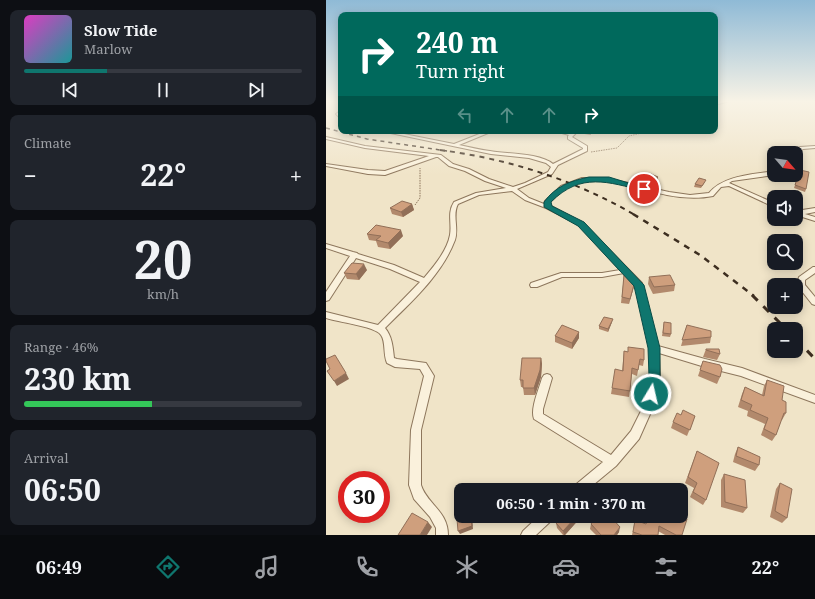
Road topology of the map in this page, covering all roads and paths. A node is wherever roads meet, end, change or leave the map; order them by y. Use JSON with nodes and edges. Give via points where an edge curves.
{"nodes":[{"id":1,"x":397,"y":134,"type":"edge"},
{"id":2,"x":484,"y":134,"type":"edge"},
{"id":3,"x":572,"y":134,"type":"edge"},
{"id":4,"x":632,"y":134,"type":"edge"},
{"id":5,"x":632,"y":134,"type":"edge"},
{"id":6,"x":645,"y":134,"type":"edge"},
{"id":7,"x":326,"y":138,"type":"edge"},
{"id":8,"x":335,"y":141,"type":"junction"},
{"id":9,"x":326,"y":145,"type":"edge"},
{"id":10,"x":455,"y":146,"type":"junction"},
{"id":11,"x":815,"y":147,"type":"edge"},
{"id":12,"x":803,"y":148,"type":"edge"},
{"id":13,"x":581,"y":153,"type":"junction"},
{"id":14,"x":437,"y":155,"type":"junction"},
{"id":15,"x":420,"y":162,"type":"junction"},
{"id":16,"x":326,"y":165,"type":"edge"},
{"id":17,"x":554,"y":167,"type":"junction"},
{"id":18,"x":767,"y":174,"type":"edge"},
{"id":19,"x":724,"y":184,"type":"junction"},
{"id":20,"x":513,"y":189,"type":"junction"},
{"id":21,"x":767,"y":202,"type":"edge"},
{"id":22,"x":415,"y":205,"type":"dead end"},
{"id":23,"x":548,"y":207,"type":"junction"},
{"id":24,"x":815,"y":210,"type":"edge"},
{"id":25,"x":803,"y":212,"type":"edge"},
{"id":26,"x":803,"y":215,"type":"edge"},
{"id":27,"x":815,"y":219,"type":"edge"},
{"id":28,"x":326,"y":246,"type":"edge"},
{"id":29,"x":355,"y":254,"type":"junction"},
{"id":30,"x":815,"y":269,"type":"edge"},
{"id":31,"x":625,"y":271,"type":"junction"},
{"id":32,"x":424,"y":281,"type":"junction"},
{"id":33,"x":534,"y":285,"type":"dead end"},
{"id":34,"x":326,"y":298,"type":"edge"},
{"id":35,"x":815,"y":302,"type":"edge"},
{"id":36,"x":326,"y":315,"type":"edge"},
{"id":37,"x":380,"y":328,"type":"junction"},
{"id":38,"x":654,"y":348,"type":"junction"},
{"id":39,"x":547,"y":378,"type":"dead end"},
{"id":40,"x":815,"y":399,"type":"edge"},
{"id":41,"x":612,"y":462,"type":"junction"},
{"id":42,"x":586,"y":483,"type":"edge"},
{"id":43,"x":540,"y":523,"type":"edge"},
{"id":44,"x":442,"y":535,"type":"edge"},
{"id":45,"x":527,"y":535,"type":"edge"}],
"edges":[{"from":1,"to":10,"type":"street"},
{"from":2,"to":10,"type":"street"},
{"from":3,"to":13,"type":"street","via":[[570,138],[585,147]]},
{"from":4,"to":13,"type":"path","via":[[619,147]]},
{"from":5,"to":6,"type":"path"},
{"from":7,"to":8,"type":"street"},
{"from":8,"to":9,"type":"street"},
{"from":8,"to":14,"type":"street"},
{"from":10,"to":17,"type":"street","via":[[493,154],[529,157],[548,162]]},
{"from":11,"to":12,"type":"street"},
{"from":13,"to":17,"type":"street"},
{"from":14,"to":15,"type":"street"},
{"from":14,"to":20,"type":"street","via":[[452,165]]},
{"from":15,"to":16,"type":"street","via":[[385,173]]},
{"from":15,"to":22,"type":"path","via":[[420,198]]},
{"from":17,"to":20,"type":"street","via":[[550,173]]},
{"from":18,"to":19,"type":"street","via":[[731,180]]},
{"from":19,"to":21,"type":"street"},
{"from":19,"to":23,"type":"street","via":[[718,186],[711,194],[690,197],[652,192],[620,181],[589,179],[572,183],[559,190],[547,202]]},
{"from":20,"to":23,"type":"street","via":[[527,199]]},
{"from":20,"to":32,"type":"street","via":[[478,194],[456,203],[452,215],[453,238],[437,266]]},
{"from":23,"to":31,"type":"street","via":[[581,224]]},
{"from":24,"to":25,"type":"street"},
{"from":26,"to":27,"type":"street"},
{"from":28,"to":29,"type":"street"},
{"from":29,"to":32,"type":"street"},
{"from":29,"to":34,"type":"street"},
{"from":30,"to":35,"type":"street","via":[[802,280],[801,285]]},
{"from":31,"to":33,"type":"street","via":[[602,275],[561,275]]},
{"from":31,"to":38,"type":"street","via":[[639,285],[642,292]]},
{"from":32,"to":37,"type":"street"},
{"from":36,"to":37,"type":"street"},
{"from":37,"to":44,"type":"street","via":[[385,334],[390,360],[423,366],[429,376],[416,430],[415,485],[418,495],[442,527]]},
{"from":38,"to":40,"type":"street","via":[[705,364],[742,372]]},
{"from":38,"to":41,"type":"street","via":[[654,376],[646,412],[635,435]]},
{"from":39,"to":41,"type":"street","via":[[538,416]]},
{"from":41,"to":42,"type":"street"},
{"from":43,"to":45,"type":"street"}]}
